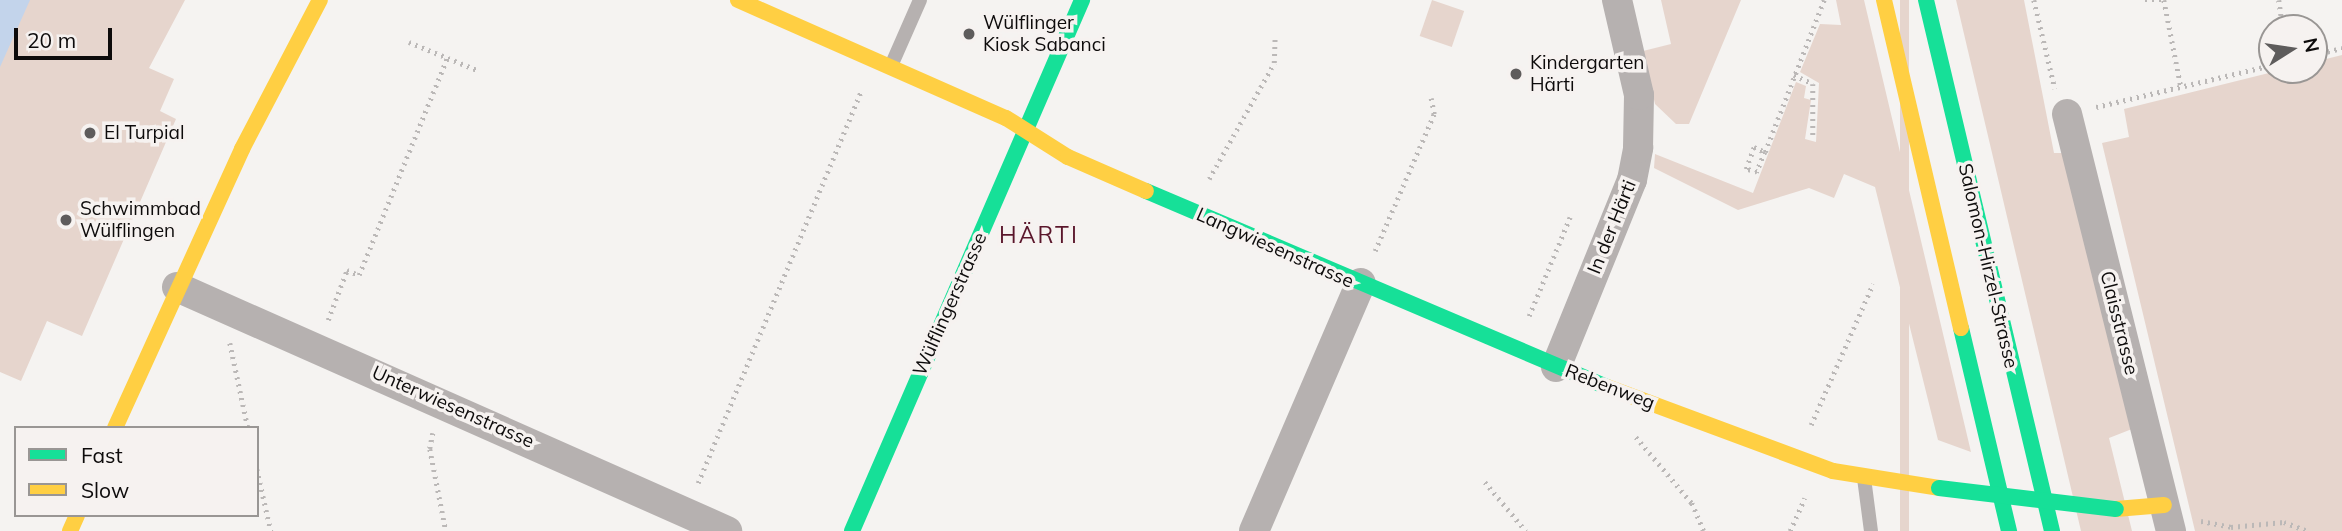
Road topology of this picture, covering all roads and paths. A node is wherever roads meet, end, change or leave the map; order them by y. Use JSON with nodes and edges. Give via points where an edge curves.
{"nodes":[{"id":1,"x":320,"y":0,"type":"edge"},
{"id":2,"x":737,"y":0,"type":"edge"},
{"id":3,"x":920,"y":0,"type":"edge"},
{"id":4,"x":1082,"y":0,"type":"edge"},
{"id":5,"x":1617,"y":0,"type":"edge"},
{"id":6,"x":1824,"y":0,"type":"edge"},
{"id":7,"x":1884,"y":0,"type":"edge"},
{"id":8,"x":1926,"y":0,"type":"edge"},
{"id":9,"x":2034,"y":0,"type":"edge"},
{"id":10,"x":2146,"y":0,"type":"edge"},
{"id":11,"x":1275,"y":37,"type":"dead end"},
{"id":12,"x":409,"y":43,"type":"dead end"},
{"id":13,"x":447,"y":58,"type":"junction"},
{"id":14,"x":2258,"y":68,"type":"edge"},
{"id":15,"x":890,"y":69,"type":"junction"},
{"id":16,"x":477,"y":71,"type":"dead end"},
{"id":17,"x":1794,"y":75,"type":"junction"},
{"id":18,"x":2049,"y":76,"type":"dead end"},
{"id":19,"x":863,"y":85,"type":"dead end"},
{"id":20,"x":2181,"y":87,"type":"junction"},
{"id":21,"x":1431,"y":98,"type":"dead end"},
{"id":22,"x":2121,"y":102,"type":"dead end"},
{"id":23,"x":2067,"y":114,"type":"dead end"},
{"id":24,"x":1025,"y":130,"type":"junction"},
{"id":25,"x":1812,"y":138,"type":"dead end"},
{"id":26,"x":1765,"y":152,"type":"junction"},
{"id":27,"x":1193,"y":211,"type":"junction"},
{"id":28,"x":1570,"y":218,"type":"dead end"},
{"id":29,"x":1361,"y":284,"type":"junction"},
{"id":30,"x":1872,"y":284,"type":"dead end"},
{"id":31,"x":177,"y":287,"type":"junction"},
{"id":32,"x":228,"y":332,"type":"dead end"},
{"id":33,"x":317,"y":348,"type":"junction"},
{"id":34,"x":1515,"y":349,"type":"junction"},
{"id":35,"x":1556,"y":367,"type":"junction"},
{"id":36,"x":443,"y":402,"type":"junction"},
{"id":37,"x":116,"y":426,"type":"edge"},
{"id":38,"x":248,"y":426,"type":"edge"},
{"id":39,"x":1632,"y":431,"type":"dead end"},
{"id":40,"x":1797,"y":457,"type":"junction"},
{"id":41,"x":1863,"y":477,"type":"junction"},
{"id":42,"x":259,"y":478,"type":"edge"},
{"id":43,"x":1485,"y":482,"type":"dead end"},
{"id":44,"x":686,"y":513,"type":"junction"},
{"id":45,"x":2168,"y":518,"type":"edge"},
{"id":46,"x":271,"y":531,"type":"edge"},
{"id":47,"x":446,"y":531,"type":"edge"},
{"id":48,"x":727,"y":531,"type":"edge"},
{"id":49,"x":852,"y":531,"type":"edge"},
{"id":50,"x":1254,"y":531,"type":"edge"},
{"id":51,"x":1526,"y":531,"type":"edge"},
{"id":52,"x":1704,"y":531,"type":"edge"},
{"id":53,"x":1871,"y":531,"type":"edge"},
{"id":54,"x":2009,"y":531,"type":"edge"},
{"id":55,"x":2052,"y":531,"type":"edge"},
{"id":56,"x":2307,"y":531,"type":"edge"}],
"edges":[{"from":1,"to":31,"type":"street"},
{"from":2,"to":15,"type":"street","name":"Langwiesenstrasse"},
{"from":3,"to":15,"type":"lane"},
{"from":4,"to":24,"type":"street","name":"Wülflingerstrasse"},
{"from":5,"to":35,"type":"street","name":"In der Härti","via":[[1639,95],[1638,148],[1632,180]]},
{"from":6,"to":17,"type":"path"},
{"from":7,"to":54,"type":"street"},
{"from":8,"to":55,"type":"street","name":"Salomon-Hirzel-Strasse"},
{"from":9,"to":18,"type":"path"},
{"from":10,"to":20,"type":"path","via":[[2164,0]]},
{"from":11,"to":27,"type":"path","via":[[1273,63]]},
{"from":12,"to":13,"type":"path"},
{"from":13,"to":16,"type":"path"},
{"from":13,"to":33,"type":"path","via":[[359,275],[347,270]]},
{"from":14,"to":20,"type":"path"},
{"from":15,"to":24,"type":"street","name":"Langwiesenstrasse"},
{"from":17,"to":25,"type":"path","via":[[1813,84]]},
{"from":17,"to":26,"type":"path"},
{"from":19,"to":44,"type":"path"},
{"from":20,"to":22,"type":"path"},
{"from":21,"to":29,"type":"path","via":[[1434,114]]},
{"from":23,"to":45,"type":"street","name":"Claisstrasse"},
{"from":24,"to":27,"type":"street","name":"Langwiesenstrasse","via":[[1068,157]]},
{"from":24,"to":49,"type":"street","name":"Wülflingerstrasse"},
{"from":26,"to":26,"type":"path","via":[[1757,173],[1746,169],[1754,147]]},
{"from":27,"to":29,"type":"street","name":"Langwiesenstrasse"},
{"from":28,"to":34,"type":"path"},
{"from":29,"to":34,"type":"street","name":"Rebenweg"},
{"from":29,"to":50,"type":"street","name":"Langwiesenstrasse"},
{"from":30,"to":40,"type":"path"},
{"from":31,"to":33,"type":"street","name":"Unterwiesenstrasse"},
{"from":31,"to":37,"type":"street"},
{"from":32,"to":38,"type":"path"},
{"from":33,"to":36,"type":"street","name":"Unterwiesenstrasse"},
{"from":34,"to":35,"type":"street","name":"Rebenweg"},
{"from":35,"to":40,"type":"street","name":"Rebenweg"},
{"from":36,"to":44,"type":"street","name":"Unterwiesenstrasse"},
{"from":36,"to":47,"type":"path","via":[[430,449]]},
{"from":39,"to":52,"type":"path","via":[[1692,503]]},
{"from":40,"to":41,"type":"street","name":"Rebenweg"},
{"from":41,"to":45,"type":"street","name":"Rebenweg","bridge":true},
{"from":41,"to":53,"type":"lane"},
{"from":42,"to":46,"type":"path"},
{"from":43,"to":51,"type":"path"},
{"from":44,"to":48,"type":"street","name":"Unterwiesenstrasse"},
{"from":45,"to":56,"type":"path","via":[[2231,527],[2284,522]]}]}
